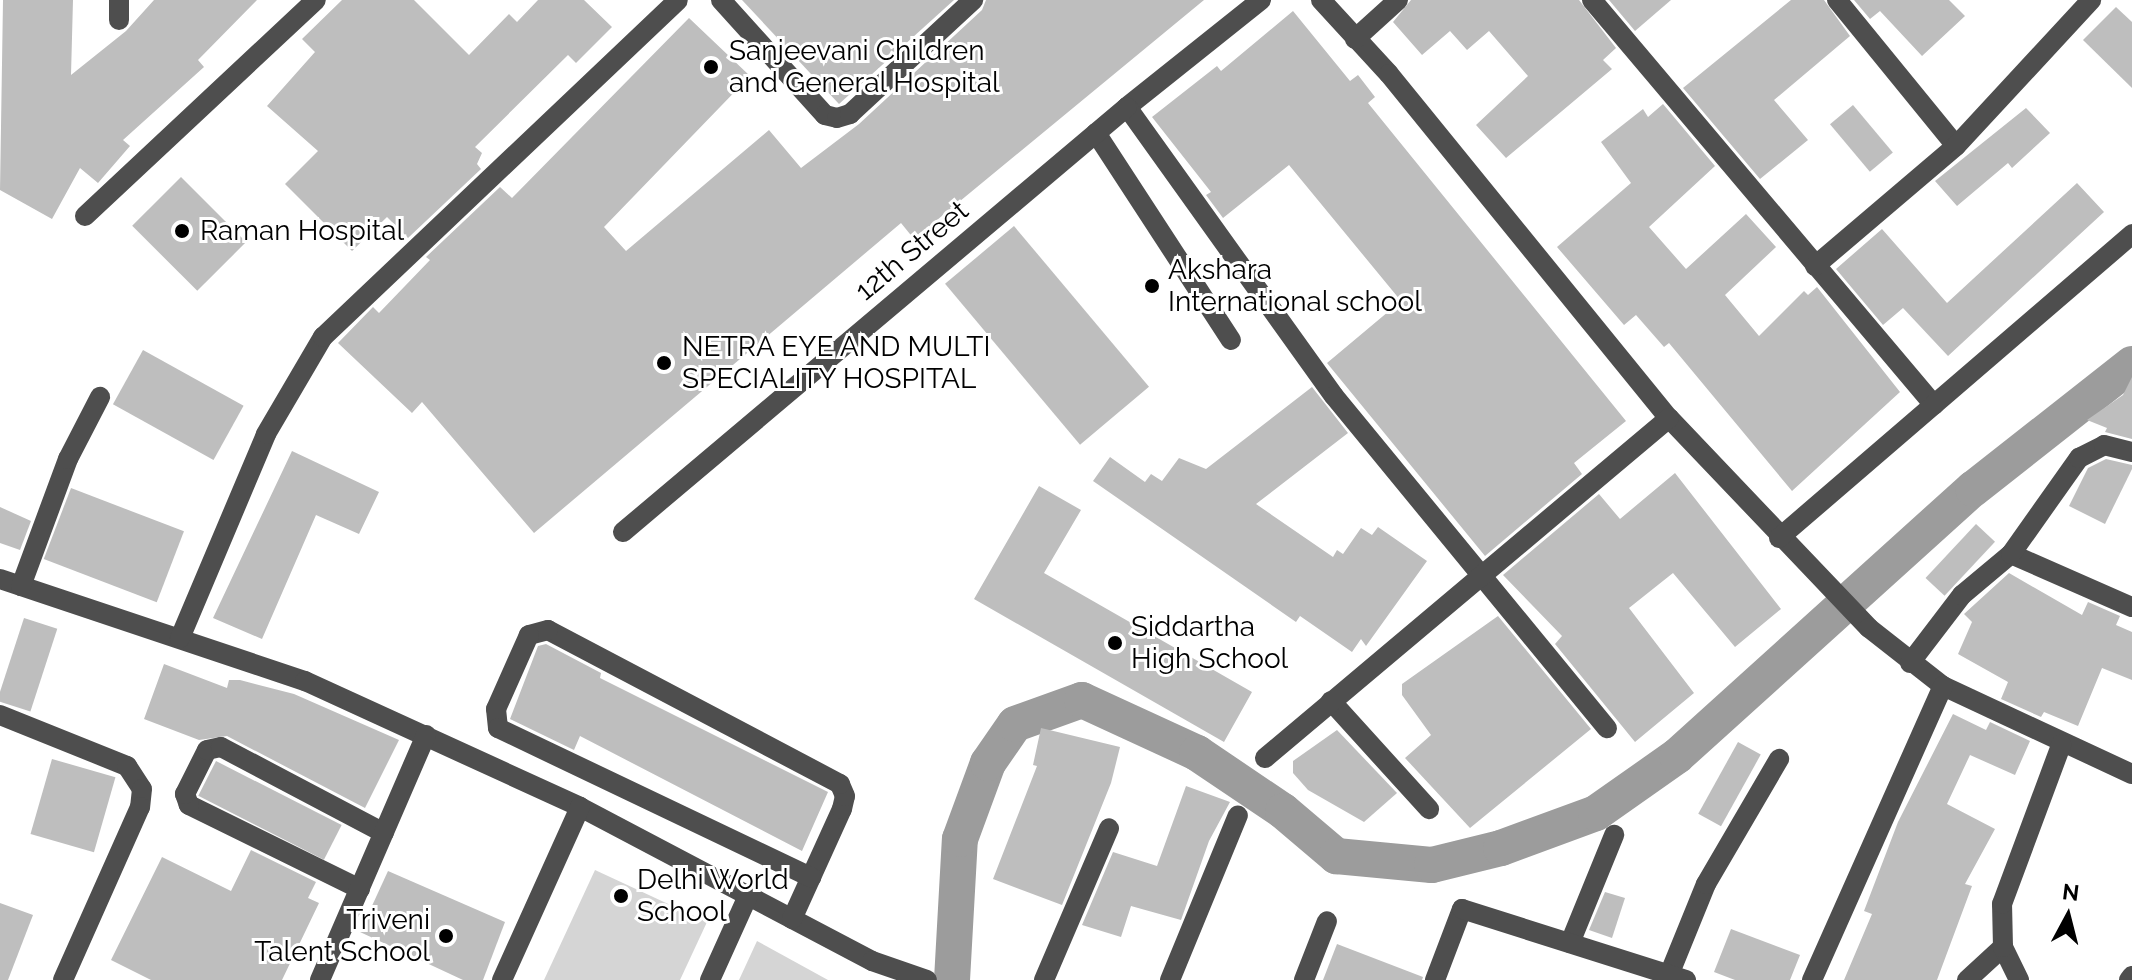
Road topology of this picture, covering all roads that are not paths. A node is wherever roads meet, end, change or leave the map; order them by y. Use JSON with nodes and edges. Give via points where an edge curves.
{"nodes":[{"id":1,"x":316,"y":0,"type":"edge"},
{"id":2,"x":678,"y":0,"type":"edge"},
{"id":3,"x":721,"y":0,"type":"edge"},
{"id":4,"x":973,"y":0,"type":"edge"},
{"id":5,"x":1261,"y":0,"type":"edge"},
{"id":6,"x":1321,"y":0,"type":"edge"},
{"id":7,"x":1398,"y":0,"type":"edge"},
{"id":8,"x":1592,"y":0,"type":"edge"},
{"id":9,"x":1837,"y":0,"type":"edge"},
{"id":10,"x":2091,"y":0,"type":"edge"},
{"id":11,"x":1355,"y":39,"type":"junction"},
{"id":12,"x":1127,"y":107,"type":"junction"},
{"id":13,"x":1096,"y":133,"type":"junction"},
{"id":14,"x":1956,"y":146,"type":"junction"},
{"id":15,"x":85,"y":216,"type":"dead end"},
{"id":16,"x":2132,"y":234,"type":"edge"},
{"id":17,"x":1815,"y":266,"type":"junction"},
{"id":18,"x":1231,"y":340,"type":"dead end"},
{"id":19,"x":100,"y":397,"type":"dead end"},
{"id":20,"x":1934,"y":405,"type":"junction"},
{"id":21,"x":1669,"y":418,"type":"junction"},
{"id":22,"x":2132,"y":452,"type":"edge"},
{"id":23,"x":623,"y":532,"type":"dead end"},
{"id":24,"x":1779,"y":538,"type":"junction"},
{"id":25,"x":2011,"y":554,"type":"junction"},
{"id":26,"x":1480,"y":574,"type":"junction"},
{"id":27,"x":0,"y":579,"type":"edge"},
{"id":28,"x":21,"y":586,"type":"junction"},
{"id":29,"x":2132,"y":607,"type":"edge"},
{"id":30,"x":180,"y":638,"type":"junction"},
{"id":31,"x":1910,"y":663,"type":"junction"},
{"id":32,"x":1943,"y":686,"type":"junction"},
{"id":33,"x":1331,"y":701,"type":"junction"},
{"id":34,"x":0,"y":715,"type":"edge"},
{"id":35,"x":1607,"y":728,"type":"dead end"},
{"id":36,"x":426,"y":735,"type":"junction"},
{"id":37,"x":2061,"y":745,"type":"junction"},
{"id":38,"x":1265,"y":758,"type":"dead end"},
{"id":39,"x":1779,"y":759,"type":"dead end"},
{"id":40,"x":2132,"y":774,"type":"edge"},
{"id":41,"x":580,"y":807,"type":"junction"},
{"id":42,"x":1429,"y":809,"type":"dead end"},
{"id":43,"x":1238,"y":815,"type":"dead end"},
{"id":44,"x":1109,"y":828,"type":"dead end"},
{"id":45,"x":384,"y":833,"type":"junction"},
{"id":46,"x":1614,"y":835,"type":"dead end"},
{"id":47,"x":811,"y":877,"type":"junction"},
{"id":48,"x":360,"y":889,"type":"junction"},
{"id":49,"x":748,"y":896,"type":"junction"},
{"id":50,"x":792,"y":919,"type":"junction"},
{"id":51,"x":1327,"y":921,"type":"dead end"},
{"id":52,"x":1570,"y":943,"type":"junction"},
{"id":53,"x":2003,"y":947,"type":"junction"},
{"id":54,"x":1678,"y":977,"type":"edge"},
{"id":55,"x":64,"y":980,"type":"edge"},
{"id":56,"x":320,"y":980,"type":"edge"},
{"id":57,"x":502,"y":980,"type":"edge"},
{"id":58,"x":710,"y":980,"type":"edge"},
{"id":59,"x":927,"y":980,"type":"edge"},
{"id":60,"x":1044,"y":980,"type":"edge"},
{"id":61,"x":1170,"y":980,"type":"edge"},
{"id":62,"x":1304,"y":980,"type":"edge"},
{"id":63,"x":1435,"y":980,"type":"edge"},
{"id":64,"x":1812,"y":980,"type":"edge"},
{"id":65,"x":1967,"y":980,"type":"edge"},
{"id":66,"x":2019,"y":980,"type":"edge"}],
"edges":[{"from":1,"to":15,"type":"street"},
{"from":2,"to":30,"type":"street","via":[[323,337],[266,434]]},
{"from":3,"to":4,"type":"street","via":[[825,115],[837,118],[850,114]]},
{"from":5,"to":12,"type":"street","name":"12th Street"},
{"from":6,"to":11,"type":"street"},
{"from":7,"to":11,"type":"street"},
{"from":8,"to":17,"type":"street"},
{"from":9,"to":14,"type":"street"},
{"from":10,"to":14,"type":"street"},
{"from":11,"to":21,"type":"street"},
{"from":12,"to":13,"type":"street","name":"12th Street"},
{"from":12,"to":26,"type":"street","via":[[1334,396]]},
{"from":13,"to":18,"type":"street"},
{"from":13,"to":23,"type":"street","name":"12th Street"},
{"from":14,"to":17,"type":"street"},
{"from":16,"to":20,"type":"street"},
{"from":17,"to":20,"type":"street"},
{"from":19,"to":28,"type":"street","via":[[68,459]]},
{"from":20,"to":24,"type":"street"},
{"from":21,"to":24,"type":"street"},
{"from":21,"to":26,"type":"street"},
{"from":22,"to":25,"type":"street","via":[[2104,445],[2079,458]]},
{"from":24,"to":31,"type":"street"},
{"from":25,"to":29,"type":"street"},
{"from":25,"to":31,"type":"street","via":[[1962,595]]},
{"from":26,"to":33,"type":"street"},
{"from":26,"to":35,"type":"street"},
{"from":27,"to":28,"type":"street"},
{"from":28,"to":30,"type":"street"},
{"from":30,"to":36,"type":"street","via":[[305,681]]},
{"from":31,"to":32,"type":"street"},
{"from":32,"to":37,"type":"street"},
{"from":32,"to":64,"type":"street"},
{"from":33,"to":38,"type":"street"},
{"from":33,"to":42,"type":"street"},
{"from":34,"to":55,"type":"street","via":[[127,766],[142,789],[140,807]]},
{"from":36,"to":41,"type":"street"},
{"from":36,"to":45,"type":"street"},
{"from":37,"to":40,"type":"street"},
{"from":37,"to":53,"type":"street","via":[[2002,904]]},
{"from":39,"to":54,"type":"street","via":[[1706,884]]},
{"from":41,"to":49,"type":"street"},
{"from":41,"to":57,"type":"street"},
{"from":43,"to":61,"type":"street"},
{"from":44,"to":60,"type":"street"},
{"from":45,"to":48,"type":"street"},
{"from":45,"to":48,"type":"street","via":[[221,747],[207,750],[185,794],[189,805]]},
{"from":46,"to":52,"type":"street"},
{"from":47,"to":47,"type":"street","via":[[842,809],[845,796],[840,784],[548,630],[529,635],[496,709],[498,728]]},
{"from":47,"to":50,"type":"street"},
{"from":48,"to":56,"type":"street"},
{"from":49,"to":50,"type":"street"},
{"from":49,"to":58,"type":"street"},
{"from":50,"to":59,"type":"street","via":[[872,961]]},
{"from":51,"to":62,"type":"street"},
{"from":52,"to":54,"type":"street"},
{"from":52,"to":63,"type":"street","via":[[1462,909]]},
{"from":53,"to":65,"type":"street"},
{"from":53,"to":66,"type":"street"}]}
